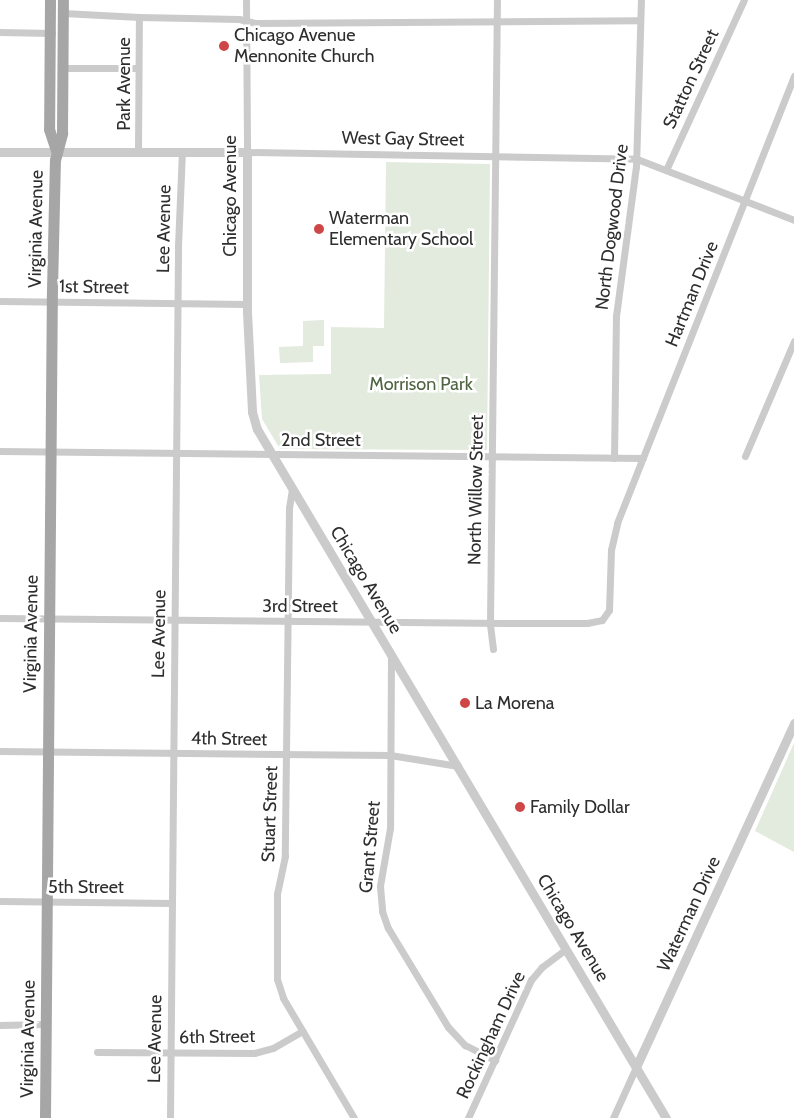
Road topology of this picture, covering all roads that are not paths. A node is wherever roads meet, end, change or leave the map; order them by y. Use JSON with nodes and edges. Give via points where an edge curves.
{"nodes":[{"id":1,"x":50,"y":0,"type":"edge"},
{"id":2,"x":63,"y":0,"type":"edge"},
{"id":3,"x":246,"y":0,"type":"edge"},
{"id":4,"x":497,"y":0,"type":"edge"},
{"id":5,"x":641,"y":0,"type":"edge"},
{"id":6,"x":744,"y":0,"type":"edge"},
{"id":7,"x":63,"y":13,"type":"junction"},
{"id":8,"x":139,"y":17,"type":"junction"},
{"id":9,"x":640,"y":20,"type":"junction"},
{"id":10,"x":246,"y":21,"type":"junction"},
{"id":11,"x":496,"y":21,"type":"junction"},
{"id":12,"x":0,"y":32,"type":"edge"},
{"id":13,"x":50,"y":33,"type":"junction"},
{"id":14,"x":63,"y":33,"type":"junction"},
{"id":15,"x":62,"y":68,"type":"junction"},
{"id":16,"x":138,"y":68,"type":"junction"},
{"id":17,"x":794,"y":76,"type":"edge"},
{"id":18,"x":138,"y":150,"type":"junction"},
{"id":19,"x":56,"y":151,"type":"junction"},
{"id":20,"x":182,"y":151,"type":"junction"},
{"id":21,"x":0,"y":152,"type":"edge"},
{"id":22,"x":247,"y":152,"type":"junction"},
{"id":23,"x":495,"y":156,"type":"junction"},
{"id":24,"x":637,"y":159,"type":"junction"},
{"id":25,"x":666,"y":170,"type":"junction"},
{"id":26,"x":744,"y":201,"type":"junction"},
{"id":27,"x":794,"y":220,"type":"edge"},
{"id":28,"x":0,"y":301,"type":"edge"},
{"id":29,"x":52,"y":302,"type":"junction"},
{"id":30,"x":178,"y":304,"type":"junction"},
{"id":31,"x":247,"y":304,"type":"junction"},
{"id":32,"x":794,"y":340,"type":"edge"},
{"id":33,"x":0,"y":451,"type":"edge"},
{"id":34,"x":50,"y":452,"type":"junction"},
{"id":35,"x":176,"y":452,"type":"junction"},
{"id":36,"x":272,"y":455,"type":"junction"},
{"id":37,"x":492,"y":455,"type":"junction"},
{"id":38,"x":745,"y":456,"type":"dead end"},
{"id":39,"x":614,"y":458,"type":"junction"},
{"id":40,"x":643,"y":458,"type":"junction"},
{"id":41,"x":292,"y":489,"type":"junction"},
{"id":42,"x":0,"y":618,"type":"edge"},
{"id":43,"x":49,"y":619,"type":"junction"},
{"id":44,"x":174,"y":620,"type":"junction"},
{"id":45,"x":288,"y":621,"type":"junction"},
{"id":46,"x":600,"y":621,"type":"joint"},
{"id":47,"x":372,"y":622,"type":"junction"},
{"id":48,"x":490,"y":623,"type":"junction"},
{"id":49,"x":493,"y":649,"type":"dead end"},
{"id":50,"x":391,"y":654,"type":"junction"},
{"id":51,"x":794,"y":724,"type":"edge"},
{"id":52,"x":0,"y":751,"type":"edge"},
{"id":53,"x":48,"y":752,"type":"junction"},
{"id":54,"x":173,"y":753,"type":"junction"},
{"id":55,"x":287,"y":754,"type":"junction"},
{"id":56,"x":390,"y":755,"type":"junction"},
{"id":57,"x":458,"y":766,"type":"junction"},
{"id":58,"x":0,"y":901,"type":"edge"},
{"id":59,"x":46,"y":902,"type":"junction"},
{"id":60,"x":172,"y":903,"type":"junction"},
{"id":61,"x":566,"y":949,"type":"junction"},
{"id":62,"x":46,"y":1024,"type":"junction"},
{"id":63,"x":0,"y":1025,"type":"edge"},
{"id":64,"x":302,"y":1031,"type":"junction"},
{"id":65,"x":97,"y":1052,"type":"dead end"},
{"id":66,"x":170,"y":1053,"type":"junction"},
{"id":67,"x":494,"y":1060,"type":"junction"},
{"id":68,"x":636,"y":1067,"type":"junction"},
{"id":69,"x":45,"y":1118,"type":"edge"},
{"id":70,"x":170,"y":1118,"type":"edge"},
{"id":71,"x":354,"y":1118,"type":"edge"},
{"id":72,"x":468,"y":1118,"type":"edge"},
{"id":73,"x":613,"y":1118,"type":"edge"},
{"id":74,"x":666,"y":1118,"type":"edge"}],
"edges":[{"from":1,"to":13,"type":"main road"},
{"from":2,"to":7,"type":"main road"},
{"from":3,"to":10,"type":"street","name":"Chicago Avenue"},
{"from":4,"to":11,"type":"street","name":"North Willow Street"},
{"from":5,"to":9,"type":"street","name":"North Dogwood Drive"},
{"from":6,"to":25,"type":"street","name":"Statton Street"},
{"from":7,"to":8,"type":"street"},
{"from":7,"to":14,"type":"main road"},
{"from":8,"to":10,"type":"street"},
{"from":8,"to":16,"type":"street","name":"Park Avenue"},
{"from":9,"to":11,"type":"street"},
{"from":9,"to":24,"type":"street","name":"North Dogwood Drive"},
{"from":10,"to":11,"type":"street"},
{"from":10,"to":22,"type":"street","name":"Chicago Avenue"},
{"from":11,"to":23,"type":"street","name":"North Willow Street"},
{"from":12,"to":13,"type":"street"},
{"from":13,"to":14,"type":"street"},
{"from":13,"to":19,"type":"main road","via":[[49,129]]},
{"from":14,"to":15,"type":"main road"},
{"from":15,"to":16,"type":"street"},
{"from":15,"to":19,"type":"main road","via":[[62,133]]},
{"from":16,"to":18,"type":"street","name":"Park Avenue"},
{"from":17,"to":26,"type":"street","name":"Hartman Drive"},
{"from":18,"to":19,"type":"street","name":"West Gay Street"},
{"from":18,"to":20,"type":"street","name":"West Gay Street"},
{"from":19,"to":21,"type":"street","name":"West Gay Street"},
{"from":19,"to":29,"type":"main road","name":"Virginia Avenue"},
{"from":20,"to":22,"type":"street","name":"West Gay Street"},
{"from":20,"to":30,"type":"street","name":"Lee Avenue"},
{"from":22,"to":23,"type":"street","name":"West Gay Street"},
{"from":22,"to":31,"type":"street","name":"Chicago Avenue"},
{"from":23,"to":24,"type":"street","name":"West Gay Street"},
{"from":23,"to":37,"type":"street","name":"North Willow Street"},
{"from":24,"to":25,"type":"street","name":"West Gay Street"},
{"from":24,"to":39,"type":"street","name":"North Dogwood Drive","via":[[616,316]]},
{"from":25,"to":26,"type":"street","name":"West Gay Street"},
{"from":26,"to":27,"type":"street","name":"West Gay Street"},
{"from":26,"to":40,"type":"street","name":"Hartman Drive"},
{"from":28,"to":29,"type":"street","name":"1st Street"},
{"from":29,"to":30,"type":"street","name":"1st Street"},
{"from":29,"to":34,"type":"main road","name":"Virginia Avenue"},
{"from":30,"to":31,"type":"street","name":"1st Street"},
{"from":30,"to":35,"type":"street","name":"Lee Avenue"},
{"from":31,"to":36,"type":"street","name":"Chicago Avenue","via":[[253,416],[258,433]]},
{"from":32,"to":38,"type":"street"},
{"from":33,"to":34,"type":"street","name":"2nd Street"},
{"from":34,"to":35,"type":"street","name":"2nd Street"},
{"from":34,"to":43,"type":"main road","name":"Virginia Avenue"},
{"from":35,"to":36,"type":"street","name":"2nd Street"},
{"from":35,"to":44,"type":"street","name":"Lee Avenue"},
{"from":36,"to":37,"type":"street","name":"2nd Street"},
{"from":36,"to":41,"type":"street","name":"Chicago Avenue"},
{"from":37,"to":39,"type":"street","name":"2nd Street"},
{"from":37,"to":48,"type":"street","name":"North Willow Street"},
{"from":39,"to":40,"type":"street","name":"2nd Street"},
{"from":40,"to":46,"type":"street","name":"Hartman Drive","via":[[618,523],[612,550],[609,610]]},
{"from":41,"to":45,"type":"street","name":"Stuart Street"},
{"from":41,"to":47,"type":"street","name":"Chicago Avenue"},
{"from":42,"to":43,"type":"street","name":"3rd Street"},
{"from":43,"to":44,"type":"street","name":"3rd Street"},
{"from":43,"to":53,"type":"main road","name":"Virginia Avenue"},
{"from":44,"to":45,"type":"street","name":"3rd Street"},
{"from":44,"to":54,"type":"street","name":"Lee Avenue"},
{"from":45,"to":47,"type":"street","name":"3rd Street"},
{"from":45,"to":55,"type":"street","name":"Stuart Street"},
{"from":46,"to":48,"type":"street","name":"3rd Street"},
{"from":47,"to":48,"type":"street","name":"3rd Street"},
{"from":47,"to":50,"type":"street","name":"Chicago Avenue"},
{"from":48,"to":49,"type":"street","name":"North Willow Street"},
{"from":50,"to":56,"type":"street","name":"Grant Street"},
{"from":50,"to":57,"type":"street","name":"Chicago Avenue"},
{"from":51,"to":68,"type":"street","name":"Waterman Drive"},
{"from":52,"to":53,"type":"street","name":"4th Street"},
{"from":53,"to":54,"type":"street","name":"4th Street"},
{"from":53,"to":59,"type":"main road","name":"Virginia Avenue"},
{"from":54,"to":55,"type":"street","name":"4th Street"},
{"from":54,"to":60,"type":"street","name":"Lee Avenue"},
{"from":55,"to":56,"type":"street","name":"4th Street"},
{"from":55,"to":64,"type":"street","name":"Stuart Street","via":[[285,859],[277,894],[276,972],[283,998]]},
{"from":56,"to":57,"type":"street","name":"4th Street"},
{"from":56,"to":67,"type":"street","name":"Grant Street","via":[[390,834],[380,890],[383,915],[452,1033],[469,1048]]},
{"from":57,"to":61,"type":"street","name":"Chicago Avenue"},
{"from":58,"to":59,"type":"street","name":"5th Street"},
{"from":59,"to":60,"type":"street","name":"5th Street"},
{"from":59,"to":62,"type":"main road","name":"Virginia Avenue"},
{"from":60,"to":66,"type":"street","name":"Lee Avenue"},
{"from":61,"to":67,"type":"street","name":"Rockingham Drive","via":[[534,975]]},
{"from":61,"to":68,"type":"street","name":"Chicago Avenue"},
{"from":62,"to":63,"type":"street"},
{"from":62,"to":69,"type":"main road","name":"Virginia Avenue"},
{"from":64,"to":66,"type":"street","name":"6th Street","via":[[273,1048],[254,1053]]},
{"from":64,"to":71,"type":"street","name":"Stuart Street"},
{"from":65,"to":66,"type":"street","name":"6th Street"},
{"from":66,"to":70,"type":"street","name":"Lee Avenue"},
{"from":67,"to":72,"type":"street","name":"Rockingham Drive"},
{"from":68,"to":73,"type":"street","name":"Waterman Drive"},
{"from":68,"to":74,"type":"street","name":"Chicago Avenue"}]}
